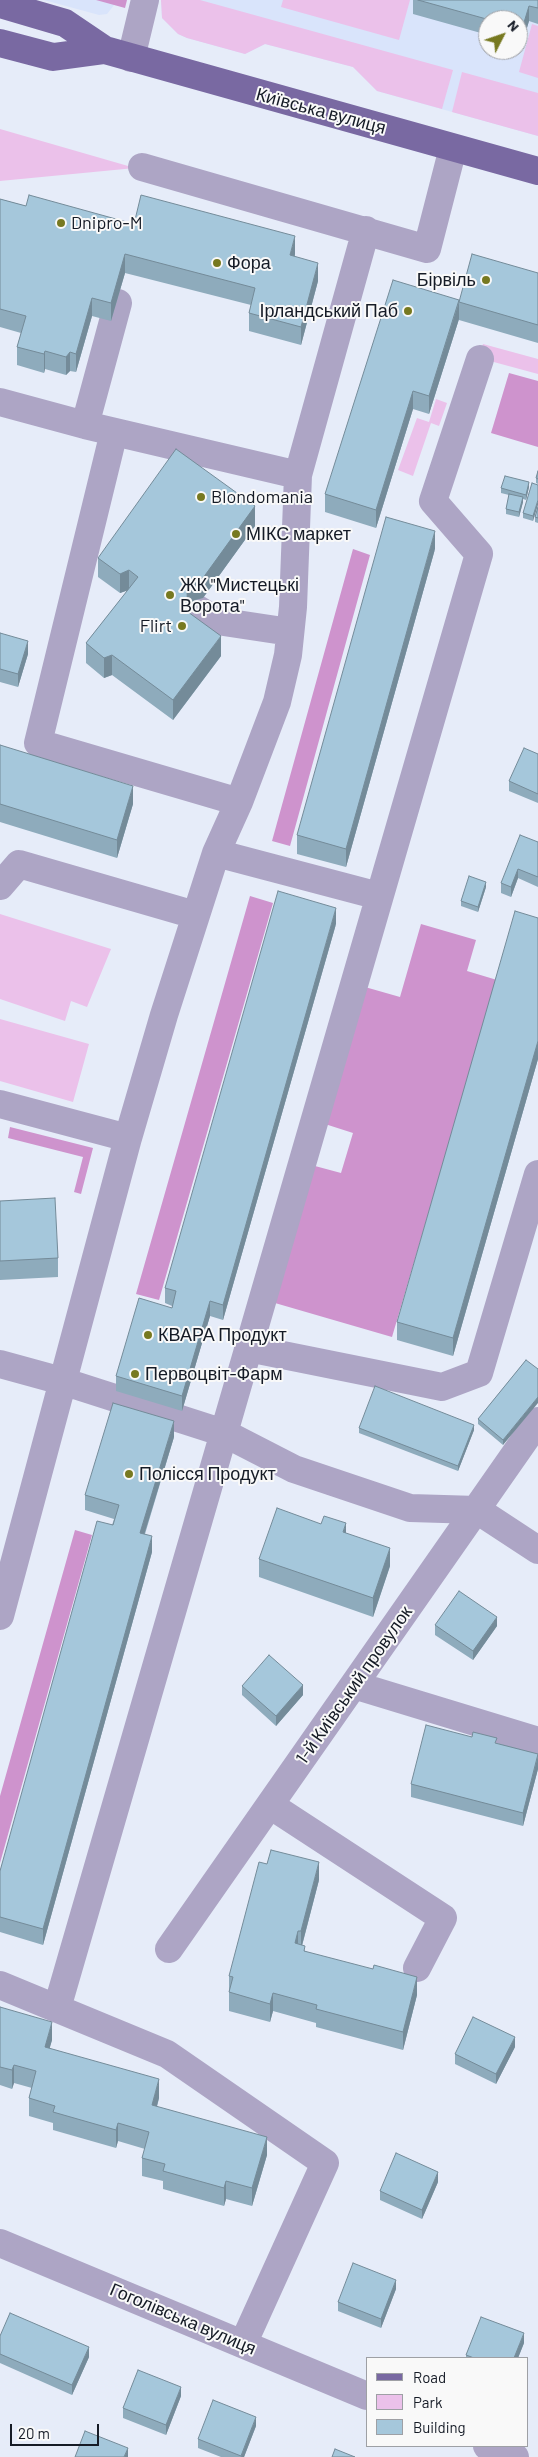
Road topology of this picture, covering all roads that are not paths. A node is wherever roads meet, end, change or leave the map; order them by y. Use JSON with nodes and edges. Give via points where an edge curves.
{"nodes":[{"id":1,"x":145,"y":0,"type":"edge"},
{"id":2,"x":0,"y":4,"type":"edge"},
{"id":3,"x":0,"y":43,"type":"edge"},
{"id":4,"x":105,"y":50,"type":"junction"},
{"id":5,"x":131,"y":58,"type":"junction"},
{"id":6,"x":453,"y":148,"type":"junction"},
{"id":7,"x":142,"y":167,"type":"dead end"},
{"id":8,"x":538,"y":171,"type":"edge"},
{"id":9,"x":366,"y":230,"type":"junction"},
{"id":10,"x":118,"y":303,"type":"edge"},
{"id":11,"x":480,"y":359,"type":"dead end"},
{"id":12,"x":0,"y":402,"type":"edge"},
{"id":13,"x":85,"y":425,"type":"junction"},
{"id":14,"x":114,"y":432,"type":"junction"},
{"id":15,"x":298,"y":475,"type":"junction"},
{"id":16,"x":191,"y":605,"type":"edge"},
{"id":17,"x":290,"y":632,"type":"junction"},
{"id":18,"x":239,"y":802,"type":"junction"},
{"id":19,"x":216,"y":853,"type":"junction"},
{"id":20,"x":0,"y":886,"type":"edge"},
{"id":21,"x":379,"y":896,"type":"junction"},
{"id":22,"x":195,"y":915,"type":"junction"},
{"id":23,"x":2,"y":1111,"type":"edge"},
{"id":24,"x":128,"y":1138,"type":"junction"},
{"id":25,"x":538,"y":1174,"type":"edge"},
{"id":26,"x":248,"y":1348,"type":"junction"},
{"id":27,"x":0,"y":1364,"type":"edge"},
{"id":28,"x":62,"y":1381,"type":"junction"},
{"id":29,"x":538,"y":1421,"type":"edge"},
{"id":30,"x":224,"y":1433,"type":"junction"},
{"id":31,"x":477,"y":1510,"type":"junction"},
{"id":32,"x":538,"y":1550,"type":"edge"},
{"id":33,"x":0,"y":1616,"type":"edge"},
{"id":34,"x":354,"y":1685,"type":"junction"},
{"id":35,"x":538,"y":1741,"type":"edge"},
{"id":36,"x":270,"y":1804,"type":"junction"},
{"id":37,"x":169,"y":1949,"type":"dead end"},
{"id":38,"x":418,"y":1968,"type":"dead end"},
{"id":39,"x":0,"y":1985,"type":"edge"},
{"id":40,"x":57,"y":2008,"type":"junction"},
{"id":41,"x":0,"y":2243,"type":"edge"},
{"id":42,"x":243,"y":2344,"type":"junction"},
{"id":43,"x":366,"y":2396,"type":"edge"},
{"id":44,"x":489,"y":2447,"type":"edge"},
{"id":45,"x":515,"y":2457,"type":"edge"}],
"edges":[{"from":1,"to":5,"type":"street"},
{"from":2,"to":4,"type":"main road","name":"Київська вулиця","via":[[65,23]]},
{"from":3,"to":4,"type":"main road","name":"Київська вулиця","via":[[53,57]]},
{"from":4,"to":5,"type":"main road","name":"Київська вулиця"},
{"from":5,"to":6,"type":"main road","name":"Київська вулиця"},
{"from":6,"to":8,"type":"main road","name":"Київська вулиця"},
{"from":6,"to":9,"type":"street","via":[[427,249]]},
{"from":7,"to":9,"type":"street"},
{"from":9,"to":15,"type":"street"},
{"from":10,"to":13,"type":"street"},
{"from":11,"to":21,"type":"street","via":[[432,501],[479,554]]},
{"from":12,"to":13,"type":"street"},
{"from":13,"to":14,"type":"street"},
{"from":14,"to":15,"type":"street"},
{"from":14,"to":18,"type":"street","via":[[38,743]]},
{"from":15,"to":17,"type":"street"},
{"from":16,"to":17,"type":"street","via":[[218,621]]},
{"from":17,"to":18,"type":"street","via":[[288,655],[276,702]]},
{"from":18,"to":19,"type":"street"},
{"from":19,"to":21,"type":"street"},
{"from":19,"to":22,"type":"street"},
{"from":20,"to":22,"type":"street","via":[[18,864]]},
{"from":21,"to":26,"type":"street"},
{"from":22,"to":24,"type":"street"},
{"from":23,"to":24,"type":"street"},
{"from":24,"to":28,"type":"street"},
{"from":25,"to":26,"type":"street","via":[[479,1373],[442,1387]]},
{"from":26,"to":30,"type":"street"},
{"from":27,"to":28,"type":"street"},
{"from":28,"to":30,"type":"street"},
{"from":28,"to":33,"type":"street"},
{"from":29,"to":31,"type":"street","name":"1-й Київський провулок"},
{"from":30,"to":31,"type":"street","via":[[294,1469],[410,1508]]},
{"from":30,"to":40,"type":"street"},
{"from":31,"to":32,"type":"street"},
{"from":31,"to":34,"type":"street","name":"1-й Київський провулок"},
{"from":34,"to":35,"type":"street"},
{"from":34,"to":36,"type":"street","name":"1-й Київський провулок"},
{"from":36,"to":37,"type":"street","name":"1-й Київський провулок"},
{"from":36,"to":38,"type":"street","via":[[443,1918]]},
{"from":39,"to":40,"type":"street"},
{"from":40,"to":42,"type":"street","via":[[166,2054],[325,2163]]},
{"from":41,"to":42,"type":"street","name":"Гоголівська вулиця"},
{"from":42,"to":43,"type":"street","name":"Гоголівська вулиця"},
{"from":44,"to":45,"type":"street"}]}
